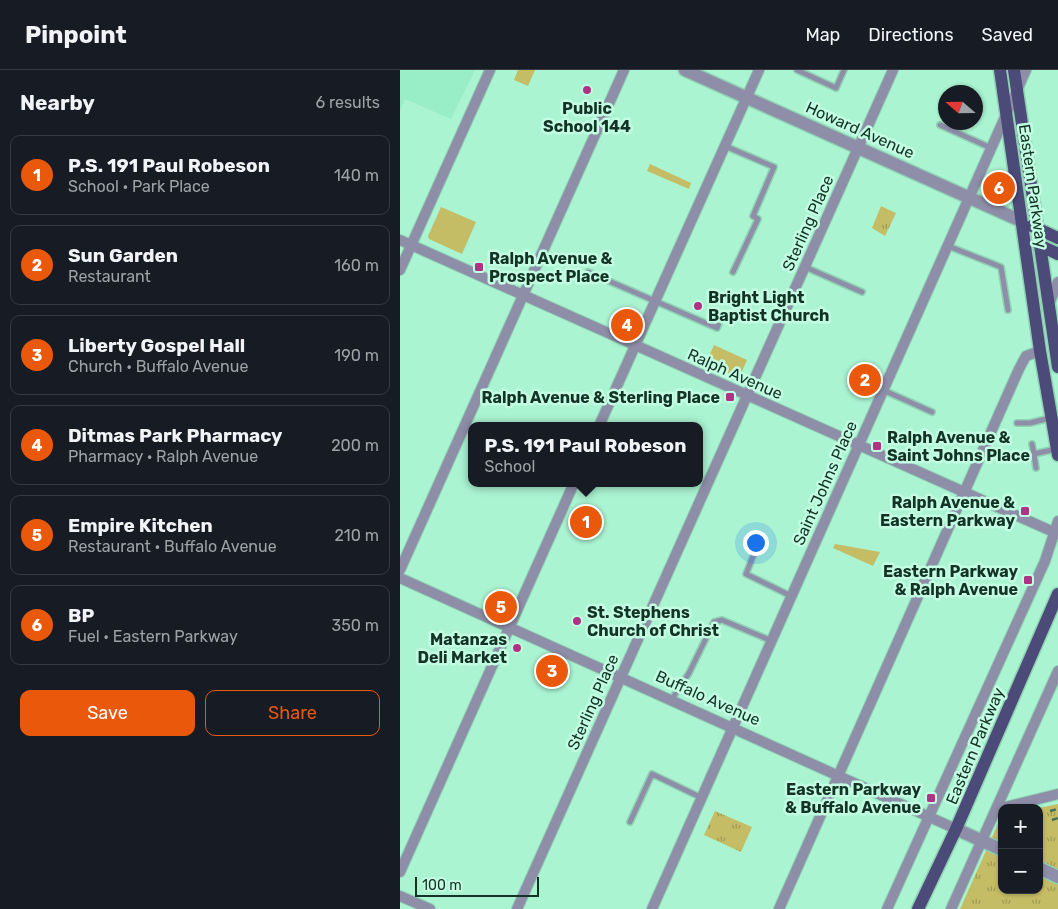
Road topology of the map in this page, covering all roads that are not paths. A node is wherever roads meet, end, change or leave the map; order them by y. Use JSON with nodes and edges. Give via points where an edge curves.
{"nodes":[{"id":1,"x":490,"y":70,"type":"edge"},
{"id":2,"x":624,"y":70,"type":"edge"},
{"id":3,"x":685,"y":70,"type":"edge"},
{"id":4,"x":758,"y":70,"type":"edge"},
{"id":5,"x":797,"y":70,"type":"edge"},
{"id":6,"x":844,"y":70,"type":"edge"},
{"id":7,"x":892,"y":70,"type":"edge"},
{"id":8,"x":1000,"y":70,"type":"edge"},
{"id":9,"x":1014,"y":70,"type":"edge"},
{"id":10,"x":1026,"y":70,"type":"edge"},
{"id":11,"x":809,"y":73,"type":"edge"},
{"id":12,"x":1017,"y":90,"type":"junction"},
{"id":13,"x":746,"y":98,"type":"junction"},
{"id":14,"x":1007,"y":112,"type":"junction"},
{"id":15,"x":951,"y":130,"type":"edge"},
{"id":16,"x":724,"y":146,"type":"junction"},
{"id":17,"x":858,"y":148,"type":"junction"},
{"id":18,"x":991,"y":148,"type":"junction"},
{"id":19,"x":970,"y":198,"type":"junction"},
{"id":20,"x":1021,"y":220,"type":"junction"},
{"id":21,"x":1038,"y":229,"type":"junction"},
{"id":22,"x":1058,"y":238,"type":"edge"},
{"id":23,"x":400,"y":240,"type":"edge"},
{"id":24,"x":411,"y":245,"type":"junction"},
{"id":25,"x":948,"y":246,"type":"junction"},
{"id":26,"x":1041,"y":246,"type":"junction"},
{"id":27,"x":1058,"y":254,"type":"edge"},
{"id":28,"x":805,"y":267,"type":"junction"},
{"id":29,"x":400,"y":270,"type":"edge"},
{"id":30,"x":588,"y":272,"type":"dead end"},
{"id":31,"x":733,"y":272,"type":"dead end"},
{"id":32,"x":1058,"y":282,"type":"edge"},
{"id":33,"x":862,"y":292,"type":"dead end"},
{"id":34,"x":523,"y":295,"type":"junction"},
{"id":35,"x":655,"y":301,"type":"junction"},
{"id":36,"x":1049,"y":304,"type":"junction"},
{"id":37,"x":1008,"y":310,"type":"dead end"},
{"id":38,"x":722,"y":315,"type":"dead end"},
{"id":39,"x":1055,"y":330,"type":"edge"},
{"id":40,"x":635,"y":345,"type":"junction"},
{"id":41,"x":1040,"y":351,"type":"junction"},
{"id":42,"x":1058,"y":367,"type":"edge"},
{"id":43,"x":883,"y":390,"type":"junction"},
{"id":44,"x":747,"y":395,"type":"junction"},
{"id":45,"x":932,"y":412,"type":"dead end"},
{"id":46,"x":1050,"y":418,"type":"junction"},
{"id":47,"x":601,"y":422,"type":"edge"},
{"id":48,"x":1017,"y":423,"type":"dead end"},
{"id":49,"x":1032,"y":444,"type":"dead end"},
{"id":50,"x":858,"y":445,"type":"junction"},
{"id":51,"x":1057,"y":452,"type":"edge"},
{"id":52,"x":1034,"y":454,"type":"junction"},
{"id":53,"x":1036,"y":468,"type":"dead end"},
{"id":54,"x":572,"y":487,"type":"edge"},
{"id":55,"x":965,"y":492,"type":"junction"},
{"id":56,"x":1058,"y":521,"type":"edge"},
{"id":57,"x":1056,"y":533,"type":"edge"},
{"id":58,"x":756,"y":549,"type":"dead end"},
{"id":59,"x":400,"y":570,"type":"edge"},
{"id":60,"x":400,"y":578,"type":"edge"},
{"id":61,"x":1058,"y":594,"type":"edge"},
{"id":62,"x":791,"y":596,"type":"junction"},
{"id":63,"x":509,"y":627,"type":"junction"},
{"id":64,"x":772,"y":641,"type":"junction"},
{"id":65,"x":1058,"y":672,"type":"edge"},
{"id":66,"x":621,"y":677,"type":"junction"},
{"id":67,"x":672,"y":699,"type":"junction"},
{"id":68,"x":733,"y":727,"type":"junction"},
{"id":69,"x":839,"y":774,"type":"junction"},
{"id":70,"x":1058,"y":794,"type":"edge"},
{"id":71,"x":702,"y":798,"type":"junction"},
{"id":72,"x":996,"y":809,"type":"junction"},
{"id":73,"x":929,"y":816,"type":"junction"},
{"id":74,"x":630,"y":822,"type":"dead end"},
{"id":75,"x":956,"y":829,"type":"junction"},
{"id":76,"x":982,"y":841,"type":"junction"},
{"id":77,"x":1000,"y":849,"type":"edge"},
{"id":78,"x":1043,"y":870,"type":"edge"},
{"id":79,"x":400,"y":872,"type":"edge"},
{"id":80,"x":1058,"y":877,"type":"edge"},
{"id":81,"x":400,"y":896,"type":"edge"},
{"id":82,"x":430,"y":909,"type":"edge"},
{"id":83,"x":518,"y":909,"type":"edge"},
{"id":84,"x":652,"y":909,"type":"edge"},
{"id":85,"x":779,"y":909,"type":"edge"},
{"id":86,"x":888,"y":909,"type":"edge"},
{"id":87,"x":918,"y":909,"type":"edge"},
{"id":88,"x":952,"y":909,"type":"edge"}],
"edges":[{"from":1,"to":24,"type":"street"},
{"from":2,"to":34,"type":"street"},
{"from":3,"to":13,"type":"street","name":"Howard Avenue"},
{"from":4,"to":13,"type":"street"},
{"from":5,"to":11,"type":"lane"},
{"from":6,"to":11,"type":"lane","via":[[836,88]]},
{"from":7,"to":17,"type":"street","name":"Sterling Place"},
{"from":8,"to":14,"type":"main road","name":"Eastern Parkway"},
{"from":9,"to":12,"type":"main road","name":"Eastern Parkway"},
{"from":10,"to":12,"type":"street","name":"Saint Johns Place"},
{"from":12,"to":14,"type":"street","name":"Saint Johns Place"},
{"from":12,"to":21,"type":"main road","name":"Eastern Parkway"},
{"from":13,"to":16,"type":"street"},
{"from":13,"to":17,"type":"street","name":"Howard Avenue"},
{"from":14,"to":18,"type":"street","name":"Saint Johns Place"},
{"from":14,"to":20,"type":"main road","name":"Eastern Parkway"},
{"from":15,"to":18,"type":"lane"},
{"from":16,"to":31,"type":"lane","via":[[774,167],[753,216],[758,219]]},
{"from":16,"to":35,"type":"street"},
{"from":17,"to":19,"type":"street","name":"Howard Avenue"},
{"from":17,"to":28,"type":"street","name":"Sterling Place"},
{"from":18,"to":19,"type":"street","name":"Saint Johns Place"},
{"from":19,"to":20,"type":"street","name":"Howard Avenue"},
{"from":19,"to":25,"type":"street","name":"Saint Johns Place"},
{"from":20,"to":21,"type":"main road","name":"Howard Avenue"},
{"from":20,"to":26,"type":"main road","name":"Howard Avenue"},
{"from":20,"to":41,"type":"main road","name":"Eastern Parkway"},
{"from":21,"to":22,"type":"main road","name":"Howard Avenue"},
{"from":21,"to":26,"type":"main road","name":"Eastern Parkway"},
{"from":23,"to":24,"type":"street","name":"Ralph Avenue"},
{"from":24,"to":29,"type":"street"},
{"from":24,"to":34,"type":"street","name":"Ralph Avenue"},
{"from":25,"to":37,"type":"lane","via":[[1001,266]]},
{"from":25,"to":43,"type":"street","name":"Saint Johns Place"},
{"from":26,"to":27,"type":"main road","name":"Howard Avenue"},
{"from":26,"to":36,"type":"main road","name":"Eastern Parkway"},
{"from":28,"to":33,"type":"lane"},
{"from":28,"to":44,"type":"street","name":"Sterling Place"},
{"from":30,"to":35,"type":"lane"},
{"from":32,"to":36,"type":"street"},
{"from":34,"to":40,"type":"street","name":"Ralph Avenue"},
{"from":34,"to":59,"type":"street"},
{"from":35,"to":38,"type":"lane","via":[[717,328]]},
{"from":35,"to":40,"type":"street"},
{"from":36,"to":39,"type":"main road","name":"Eastern Parkway"},
{"from":39,"to":42,"type":"main road","name":"Eastern Parkway"},
{"from":40,"to":44,"type":"street","name":"Ralph Avenue"},
{"from":40,"to":47,"type":"street"},
{"from":41,"to":46,"type":"main road","name":"Eastern Parkway"},
{"from":41,"to":55,"type":"street","via":[[1026,356],[1023,361]]},
{"from":43,"to":45,"type":"lane"},
{"from":43,"to":50,"type":"street","name":"Saint Johns Place"},
{"from":44,"to":50,"type":"street","name":"Ralph Avenue"},
{"from":44,"to":66,"type":"street","name":"Sterling Place"},
{"from":46,"to":48,"type":"lane"},
{"from":46,"to":51,"type":"main road","name":"Eastern Parkway"},
{"from":49,"to":52,"type":"lane"},
{"from":50,"to":55,"type":"street","name":"Ralph Avenue"},
{"from":50,"to":62,"type":"street","name":"Saint Johns Place"},
{"from":51,"to":52,"type":"lane"},
{"from":52,"to":53,"type":"lane"},
{"from":54,"to":63,"type":"street"},
{"from":55,"to":57,"type":"street","name":"Ralph Avenue"},
{"from":55,"to":69,"type":"street"},
{"from":56,"to":57,"type":"street"},
{"from":57,"to":73,"type":"street"},
{"from":58,"to":62,"type":"lane","via":[[746,574]]},
{"from":60,"to":63,"type":"street","name":"Buffalo Avenue"},
{"from":61,"to":75,"type":"main road","name":"Eastern Parkway"},
{"from":62,"to":64,"type":"street","name":"Saint Johns Place"},
{"from":63,"to":66,"type":"street","name":"Buffalo Avenue"},
{"from":63,"to":79,"type":"street"},
{"from":64,"to":67,"type":"lane","via":[[722,620],[714,622]]},
{"from":64,"to":68,"type":"street","name":"Saint Johns Place"},
{"from":65,"to":72,"type":"street"},
{"from":66,"to":67,"type":"street","name":"Buffalo Avenue"},
{"from":66,"to":83,"type":"street","name":"Sterling Place"},
{"from":67,"to":68,"type":"street","name":"Buffalo Avenue"},
{"from":68,"to":69,"type":"street","name":"Buffalo Avenue"},
{"from":68,"to":71,"type":"street","name":"Saint Johns Place"},
{"from":69,"to":73,"type":"street","name":"Buffalo Avenue"},
{"from":69,"to":85,"type":"street"},
{"from":70,"to":72,"type":"street"},
{"from":71,"to":74,"type":"lane","via":[[652,774]]},
{"from":71,"to":84,"type":"street","name":"Saint Johns Place"},
{"from":72,"to":76,"type":"street"},
{"from":73,"to":75,"type":"street","name":"Buffalo Avenue"},
{"from":73,"to":86,"type":"street"},
{"from":75,"to":76,"type":"street","name":"Buffalo Avenue"},
{"from":75,"to":87,"type":"main road","name":"Eastern Parkway"},
{"from":76,"to":77,"type":"street","name":"Buffalo Avenue"},
{"from":76,"to":88,"type":"street"},
{"from":78,"to":80,"type":"street"},
{"from":81,"to":82,"type":"street"}]}
